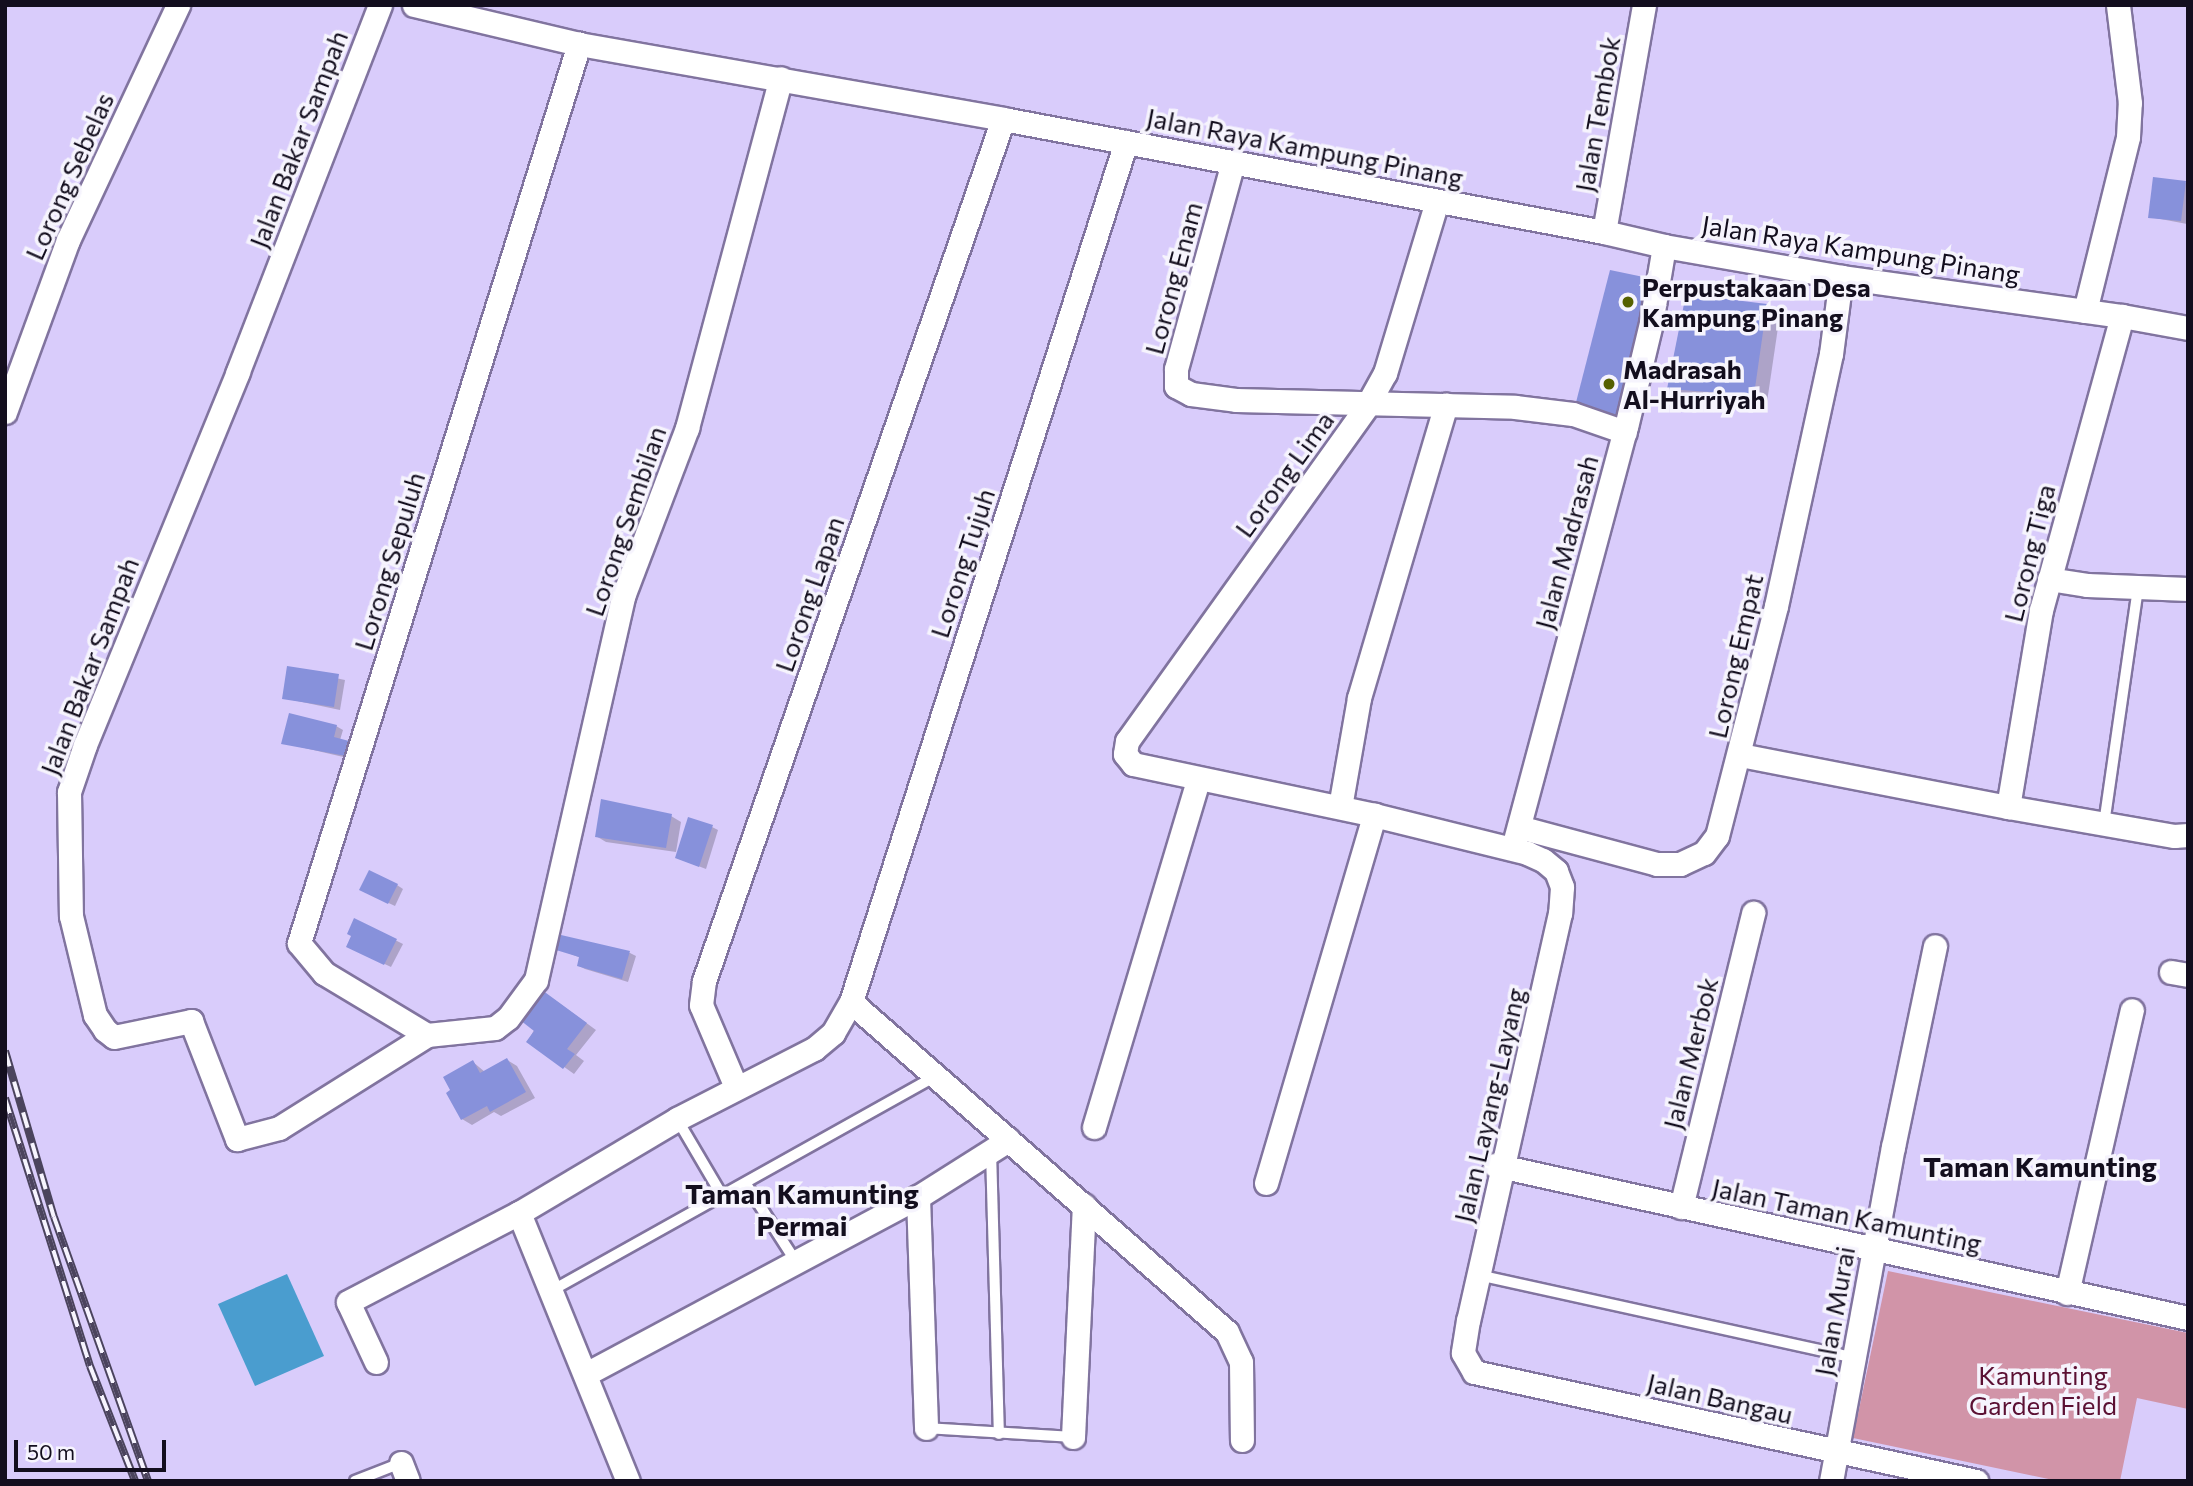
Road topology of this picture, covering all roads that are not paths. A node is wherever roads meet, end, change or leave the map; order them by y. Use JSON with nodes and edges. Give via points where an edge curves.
{"nodes":[{"id":1,"x":178,"y":5,"type":"edge"},
{"id":2,"x":380,"y":5,"type":"edge"},
{"id":3,"x":414,"y":5,"type":"edge"},
{"id":4,"x":1644,"y":5,"type":"edge"},
{"id":5,"x":2119,"y":5,"type":"edge"},
{"id":6,"x":579,"y":44,"type":"junction"},
{"id":7,"x":782,"y":78,"type":"junction"},
{"id":8,"x":1003,"y":119,"type":"junction"},
{"id":9,"x":1126,"y":142,"type":"junction"},
{"id":10,"x":1233,"y":162,"type":"junction"},
{"id":11,"x":1437,"y":201,"type":"junction"},
{"id":12,"x":1604,"y":232,"type":"junction"},
{"id":13,"x":1664,"y":246,"type":"junction"},
{"id":14,"x":1841,"y":277,"type":"junction"},
{"id":15,"x":2085,"y":311,"type":"junction"},
{"id":16,"x":2122,"y":316,"type":"junction"},
{"id":17,"x":2188,"y":328,"type":"edge"},
{"id":18,"x":1446,"y":405,"type":"junction"},
{"id":19,"x":1367,"y":406,"type":"junction"},
{"id":20,"x":5,"y":412,"type":"edge"},
{"id":21,"x":1625,"y":432,"type":"junction"},
{"id":22,"x":2049,"y":579,"type":"junction"},
{"id":23,"x":2138,"y":587,"type":"junction"},
{"id":24,"x":2188,"y":589,"type":"edge"},
{"id":25,"x":1740,"y":755,"type":"junction"},
{"id":26,"x":1198,"y":780,"type":"junction"},
{"id":27,"x":1340,"y":807,"type":"junction"},
{"id":28,"x":2008,"y":807,"type":"junction"},
{"id":29,"x":1374,"y":815,"type":"junction"},
{"id":30,"x":2104,"y":824,"type":"junction"},
{"id":31,"x":1519,"y":827,"type":"junction"},
{"id":32,"x":2188,"y":835,"type":"edge"},
{"id":33,"x":1512,"y":850,"type":"junction"},
{"id":34,"x":1753,"y":913,"type":"dead end"},
{"id":35,"x":1935,"y":946,"type":"dead end"},
{"id":36,"x":851,"y":1002,"type":"junction"},
{"id":37,"x":2132,"y":1010,"type":"dead end"},
{"id":38,"x":427,"y":1035,"type":"junction"},
{"id":39,"x":935,"y":1076,"type":"junction"},
{"id":40,"x":736,"y":1087,"type":"junction"},
{"id":41,"x":677,"y":1119,"type":"junction"},
{"id":42,"x":1094,"y":1127,"type":"dead end"},
{"id":43,"x":999,"y":1146,"type":"junction"},
{"id":44,"x":1499,"y":1166,"type":"junction"},
{"id":45,"x":1266,"y":1183,"type":"dead end"},
{"id":46,"x":746,"y":1184,"type":"junction"},
{"id":47,"x":723,"y":1197,"type":"junction"},
{"id":48,"x":918,"y":1197,"type":"junction"},
{"id":49,"x":1084,"y":1205,"type":"junction"},
{"id":50,"x":1681,"y":1207,"type":"junction"},
{"id":51,"x":519,"y":1213,"type":"junction"},
{"id":52,"x":1874,"y":1250,"type":"junction"},
{"id":53,"x":796,"y":1262,"type":"junction"},
{"id":54,"x":1478,"y":1275,"type":"junction"},
{"id":55,"x":551,"y":1291,"type":"junction"},
{"id":56,"x":2067,"y":1293,"type":"junction"},
{"id":57,"x":2188,"y":1318,"type":"edge"},
{"id":58,"x":1463,"y":1353,"type":"joint"},
{"id":59,"x":1854,"y":1357,"type":"junction"},
{"id":60,"x":376,"y":1362,"type":"dead end"},
{"id":61,"x":586,"y":1374,"type":"junction"},
{"id":62,"x":926,"y":1428,"type":"joint"},
{"id":63,"x":999,"y":1434,"type":"junction"},
{"id":64,"x":1073,"y":1437,"type":"joint"},
{"id":65,"x":1242,"y":1440,"type":"dead end"},
{"id":66,"x":1837,"y":1452,"type":"junction"},
{"id":67,"x":404,"y":1472,"type":"edge"},
{"id":68,"x":355,"y":1481,"type":"edge"},
{"id":69,"x":628,"y":1481,"type":"edge"},
{"id":70,"x":1831,"y":1481,"type":"edge"},
{"id":71,"x":1976,"y":1481,"type":"edge"}],
"edges":[{"from":1,"to":20,"type":"street","name":"Lorong Sebelas","via":[[68,240]]},
{"from":2,"to":38,"type":"street","name":"Jalan Bakar Sampah","via":[[238,372],[85,744],[69,792],[68,855],[71,916],[100,1023],[114,1037],[191,1021],[237,1139],[279,1128]]},
{"from":3,"to":6,"type":"street","name":"Jalan Raya Kampung Pinang"},
{"from":4,"to":12,"type":"street","name":"Jalan Tembok"},
{"from":5,"to":15,"type":"street","via":[[2130,103],[2128,136]]},
{"from":6,"to":7,"type":"street","name":"Jalan Raya Kampung Pinang"},
{"from":6,"to":38,"type":"street","name":"Lorong Sepuluh","via":[[299,943],[324,973]]},
{"from":7,"to":8,"type":"street","name":"Jalan Raya Kampung Pinang"},
{"from":7,"to":38,"type":"street","name":"Lorong Sembilan","via":[[687,428],[624,594],[536,981],[495,1028]]},
{"from":8,"to":9,"type":"street","name":"Jalan Raya Kampung Pinang"},
{"from":8,"to":40,"type":"street","name":"Lorong Lapan","via":[[704,981],[701,1005]]},
{"from":9,"to":10,"type":"street","name":"Jalan Raya Kampung Pinang"},
{"from":9,"to":36,"type":"street","name":"Lorong Tujuh"},
{"from":10,"to":11,"type":"street","name":"Jalan Raya Kampung Pinang"},
{"from":10,"to":19,"type":"street","name":"Lorong Enam","via":[[1176,369],[1177,386],[1191,394],[1236,400]]},
{"from":11,"to":12,"type":"street","name":"Jalan Raya Kampung Pinang"},
{"from":11,"to":19,"type":"street","name":"Lorong Lima","via":[[1385,373]]},
{"from":12,"to":13,"type":"street","name":"Jalan Raya Kampung Pinang"},
{"from":13,"to":14,"type":"street","name":"Jalan Raya Kampung Pinang"},
{"from":13,"to":21,"type":"street","name":"Jalan Madrasah"},
{"from":14,"to":15,"type":"street","name":"Jalan Raya Kampung Pinang"},
{"from":14,"to":25,"type":"street","name":"Lorong Empat","via":[[1828,367]]},
{"from":15,"to":16,"type":"street","name":"Jalan Raya Kampung Pinang"},
{"from":16,"to":17,"type":"street","name":"Jalan Raya Kampung Pinang"},
{"from":16,"to":22,"type":"street","name":"Lorong Tiga"},
{"from":18,"to":19,"type":"street"},
{"from":18,"to":21,"type":"street","via":[[1573,414]]},
{"from":18,"to":27,"type":"street","via":[[1359,698]]},
{"from":19,"to":26,"type":"street","name":"Lorong Lima","via":[[1127,741],[1125,754],[1133,764]]},
{"from":21,"to":31,"type":"street","name":"Jalan Madrasah"},
{"from":22,"to":23,"type":"street"},
{"from":22,"to":28,"type":"street","name":"Lorong Tiga"},
{"from":23,"to":24,"type":"street"},
{"from":23,"to":30,"type":"lane"},
{"from":25,"to":28,"type":"street"},
{"from":25,"to":31,"type":"street","name":"Lorong Empat","via":[[1717,836],[1704,853],[1681,864],[1657,864]]},
{"from":26,"to":27,"type":"street"},
{"from":26,"to":42,"type":"street"},
{"from":27,"to":29,"type":"street"},
{"from":28,"to":30,"type":"street"},
{"from":29,"to":33,"type":"street"},
{"from":29,"to":45,"type":"street"},
{"from":30,"to":32,"type":"street"},
{"from":31,"to":33,"type":"street","name":"Jalan Madrasah"},
{"from":33,"to":44,"type":"street","name":"Jalan Layang-Layang","via":[[1543,860],[1556,871],[1562,887],[1560,913]]},
{"from":34,"to":50,"type":"street","name":"Jalan Merbok"},
{"from":35,"to":52,"type":"street","name":"Jalan Murai"},
{"from":36,"to":39,"type":"street"},
{"from":36,"to":40,"type":"street","name":"Lorong Tujuh","via":[[833,1033],[814,1049]]},
{"from":37,"to":56,"type":"street"},
{"from":39,"to":43,"type":"street"},
{"from":39,"to":46,"type":"lane"},
{"from":40,"to":41,"type":"street","name":"Lorong Tujuh"},
{"from":41,"to":47,"type":"lane"},
{"from":41,"to":51,"type":"street","name":"Lorong Tujuh"},
{"from":43,"to":48,"type":"street"},
{"from":43,"to":49,"type":"street"},
{"from":43,"to":63,"type":"lane"},
{"from":44,"to":50,"type":"street","name":"Jalan Taman Kamunting"},
{"from":44,"to":54,"type":"street","name":"Jalan Layang-Layang"},
{"from":46,"to":47,"type":"lane"},
{"from":46,"to":53,"type":"lane"},
{"from":47,"to":55,"type":"lane"},
{"from":48,"to":53,"type":"street"},
{"from":48,"to":62,"type":"street"},
{"from":49,"to":64,"type":"street"},
{"from":49,"to":65,"type":"street","via":[[1227,1332],[1241,1362]]},
{"from":50,"to":52,"type":"street","name":"Jalan Taman Kamunting"},
{"from":51,"to":55,"type":"street"},
{"from":51,"to":60,"type":"street","name":"Lorong Tujuh","via":[[348,1302]]},
{"from":52,"to":56,"type":"street","name":"Jalan Taman Kamunting"},
{"from":52,"to":59,"type":"street","name":"Jalan Murai"},
{"from":53,"to":61,"type":"street"},
{"from":54,"to":58,"type":"street","name":"Jalan Layang-Layang"},
{"from":54,"to":59,"type":"lane"},
{"from":55,"to":61,"type":"street"},
{"from":56,"to":57,"type":"street","name":"Jalan Taman Kamunting"},
{"from":58,"to":66,"type":"street","name":"Jalan Bangau","via":[[1474,1372]]},
{"from":59,"to":66,"type":"street","name":"Jalan Murai"},
{"from":61,"to":69,"type":"street"},
{"from":62,"to":63,"type":"lane"},
{"from":63,"to":64,"type":"lane"},
{"from":66,"to":70,"type":"street","name":"Jalan Murai"},
{"from":66,"to":71,"type":"street","name":"Jalan Bangau"},
{"from":67,"to":68,"type":"lane"}]}
